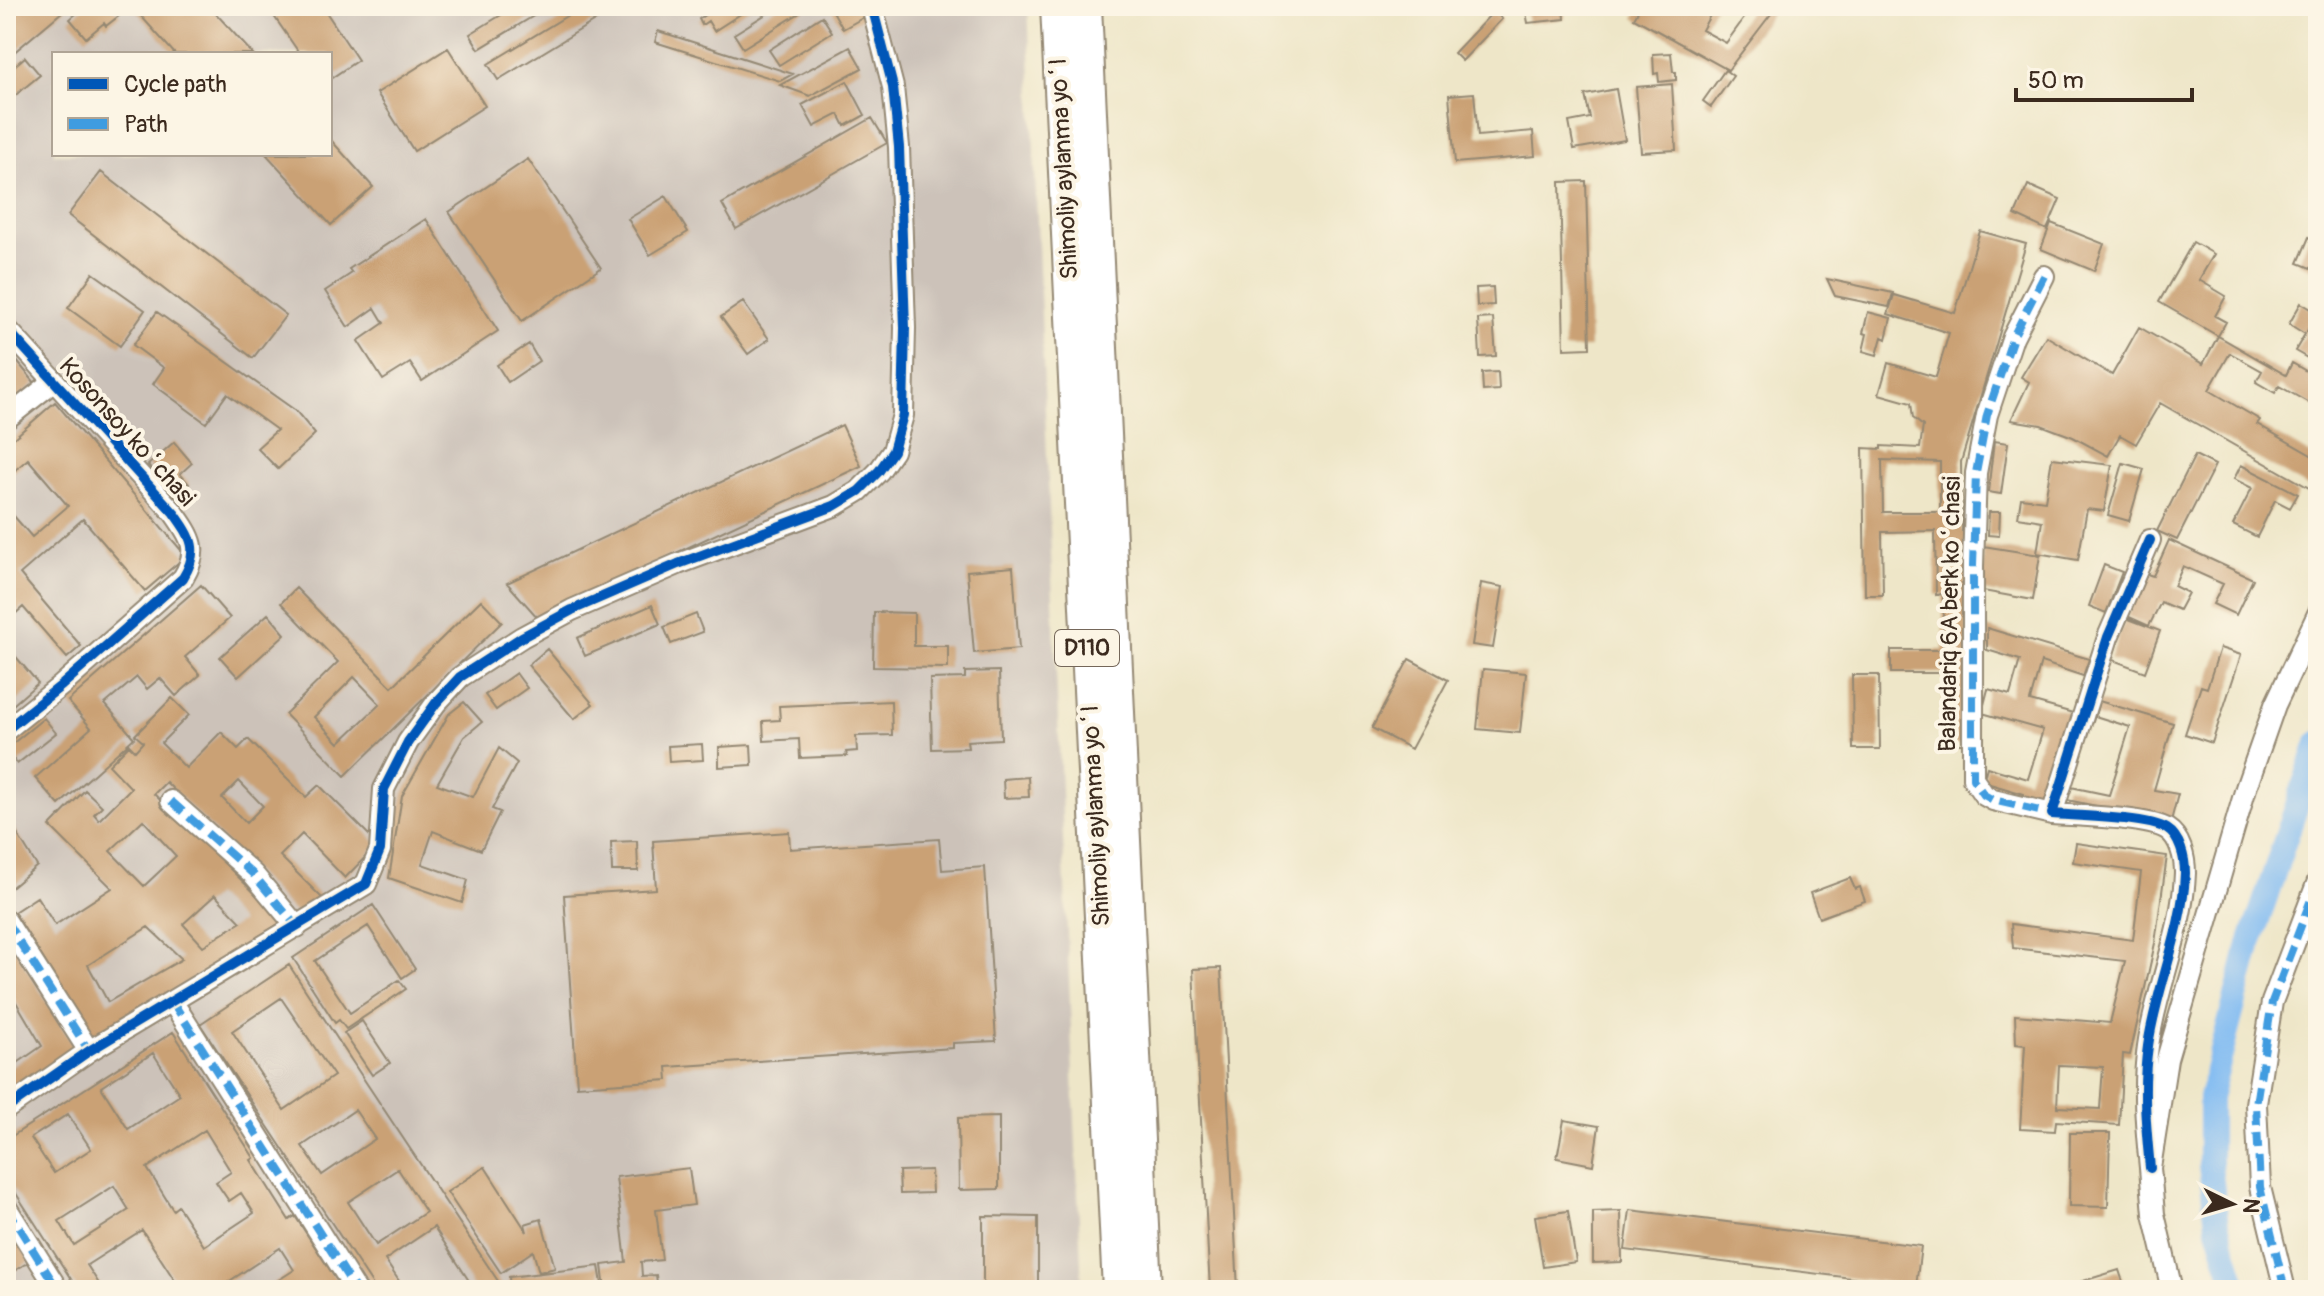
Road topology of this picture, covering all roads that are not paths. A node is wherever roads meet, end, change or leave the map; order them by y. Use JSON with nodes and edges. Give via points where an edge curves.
{"nodes":[{"id":1,"x":872,"y":6,"type":"edge"},
{"id":2,"x":1057,"y":6,"type":"edge"},
{"id":3,"x":1085,"y":6,"type":"edge"},
{"id":4,"x":2044,"y":276,"type":"dead end"},
{"id":5,"x":6,"y":328,"type":"edge"},
{"id":6,"x":1086,"y":329,"type":"junction"},
{"id":7,"x":54,"y":381,"type":"junction"},
{"id":8,"x":6,"y":419,"type":"edge"},
{"id":9,"x":2150,"y":540,"type":"dead end"},
{"id":10,"x":2318,"y":614,"type":"edge"},
{"id":11,"x":6,"y":730,"type":"edge"},
{"id":12,"x":171,"y":801,"type":"dead end"},
{"id":13,"x":2052,"y":814,"type":"junction"},
{"id":14,"x":2318,"y":881,"type":"edge"},
{"id":15,"x":6,"y":921,"type":"edge"},
{"id":16,"x":297,"y":927,"type":"junction"},
{"id":17,"x":1115,"y":934,"type":"junction"},
{"id":18,"x":172,"y":1001,"type":"junction"},
{"id":19,"x":89,"y":1051,"type":"junction"},
{"id":20,"x":6,"y":1109,"type":"edge"},
{"id":21,"x":2150,"y":1168,"type":"junction"},
{"id":22,"x":6,"y":1207,"type":"edge"},
{"id":23,"x":58,"y":1290,"type":"edge"},
{"id":24,"x":356,"y":1290,"type":"edge"},
{"id":25,"x":1119,"y":1290,"type":"edge"},
{"id":26,"x":1145,"y":1290,"type":"edge"},
{"id":27,"x":2172,"y":1290,"type":"edge"},
{"id":28,"x":2285,"y":1290,"type":"edge"}],
"edges":[{"from":1,"to":16,"type":"street","via":[[893,87],[902,206],[903,415],[893,451],[859,491],[834,506],[572,610],[460,677],[408,742],[384,789],[380,850],[366,884]]},
{"from":2,"to":6,"type":"main road","name":"Shimoliy aylanma yoʻl","number":"D110"},
{"from":3,"to":6,"type":"main road","name":"Shimoliy aylanma yoʻl","number":"D110"},
{"from":4,"to":13,"type":"street","name":"Balandariq 6A berk koʻchasi","via":[[2013,337],[1987,415],[1976,473],[1973,779],[1993,800]]},
{"from":5,"to":7,"type":"street","name":"Kosonsoy koʻchasi"},
{"from":6,"to":17,"type":"main road","name":"Shimoliy aylanma yoʻl","number":"D110"},
{"from":7,"to":8,"type":"street","name":"Kosonsoy koʻchasi"},
{"from":7,"to":11,"type":"street","name":"Kosonsoy koʻchasi","via":[[174,513],[189,535],[192,563],[183,578]]},
{"from":9,"to":13,"type":"street","via":[[2108,637]]},
{"from":10,"to":21,"type":"street","via":[[2275,705],[2246,788],[2167,1059]]},
{"from":12,"to":16,"type":"street","via":[[253,874]]},
{"from":13,"to":21,"type":"street","name":"Balandariq 6A berk koʻchasi","via":[[2167,829],[2183,855],[2175,934],[2143,1092]]},
{"from":14,"to":28,"type":"street","via":[[2272,1002],[2256,1104],[2260,1187]]},
{"from":15,"to":19,"type":"street"},
{"from":16,"to":18,"type":"street"},
{"from":17,"to":25,"type":"main road","name":"Shimoliy aylanma yoʻl","number":"D110"},
{"from":17,"to":26,"type":"main road","name":"Shimoliy aylanma yoʻl","number":"D110"},
{"from":18,"to":19,"type":"street"},
{"from":18,"to":24,"type":"street"},
{"from":19,"to":20,"type":"street"},
{"from":21,"to":27,"type":"street","via":[[2154,1214]]},
{"from":22,"to":23,"type":"street"}]}
